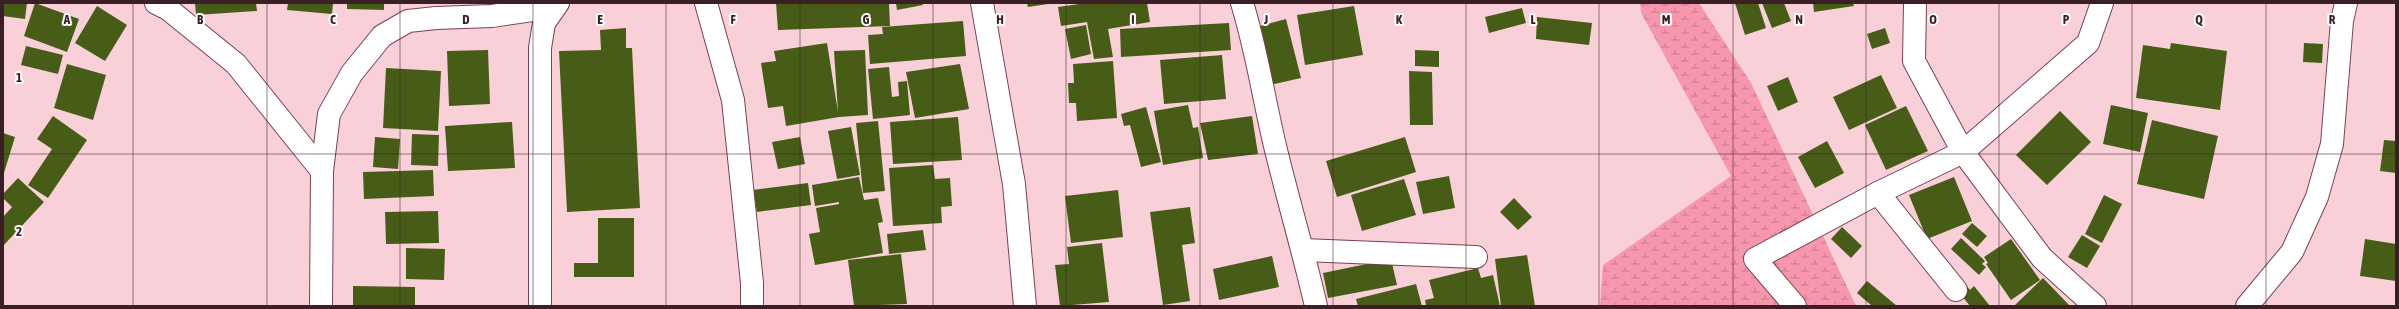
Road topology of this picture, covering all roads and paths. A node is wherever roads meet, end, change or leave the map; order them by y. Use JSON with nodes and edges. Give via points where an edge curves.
{"nodes":[{"id":1,"x":156,"y":3,"type":"edge"},
{"id":2,"x":706,"y":3,"type":"edge"},
{"id":3,"x":982,"y":3,"type":"edge"},
{"id":4,"x":1242,"y":3,"type":"edge"},
{"id":5,"x":1915,"y":3,"type":"edge"},
{"id":6,"x":2102,"y":3,"type":"edge"},
{"id":7,"x":2346,"y":3,"type":"edge"},
{"id":8,"x":554,"y":4,"type":"edge"},
{"id":9,"x":1963,"y":152,"type":"junction"},
{"id":10,"x":322,"y":171,"type":"junction"},
{"id":11,"x":1878,"y":193,"type":"junction"},
{"id":12,"x":1303,"y":250,"type":"junction"},
{"id":13,"x":1476,"y":257,"type":"dead end"},
{"id":14,"x":1956,"y":290,"type":"dead end"},
{"id":15,"x":2255,"y":305,"type":"edge"},
{"id":16,"x":321,"y":306,"type":"edge"},
{"id":17,"x":540,"y":306,"type":"edge"},
{"id":18,"x":752,"y":306,"type":"edge"},
{"id":19,"x":1025,"y":306,"type":"edge"},
{"id":20,"x":1316,"y":306,"type":"edge"},
{"id":21,"x":1795,"y":306,"type":"edge"},
{"id":22,"x":2095,"y":306,"type":"edge"}],
"edges":[{"from":1,"to":10,"type":"street","via":[[168,9],[236,64]]},
{"from":2,"to":18,"type":"street","via":[[733,100],[752,283]]},
{"from":3,"to":19,"type":"street","via":[[1014,184]]},
{"from":4,"to":12,"type":"street","via":[[1252,34],[1276,150]]},
{"from":5,"to":9,"type":"street","via":[[1914,61]]},
{"from":6,"to":9,"type":"street","via":[[2088,43]]},
{"from":7,"to":15,"type":"street","via":[[2342,21],[2332,144],[2317,197],[2292,252]]},
{"from":8,"to":10,"type":"street","via":[[492,16],[408,22],[382,36],[352,73],[329,114]]},
{"from":8,"to":17,"type":"street","via":[[544,23],[540,48]]},
{"from":9,"to":11,"type":"street"},
{"from":9,"to":22,"type":"street","via":[[2042,258]]},
{"from":10,"to":16,"type":"street"},
{"from":11,"to":14,"type":"street"},
{"from":11,"to":21,"type":"street","via":[[1755,259]]},
{"from":12,"to":13,"type":"street"},
{"from":12,"to":20,"type":"street"}]}
